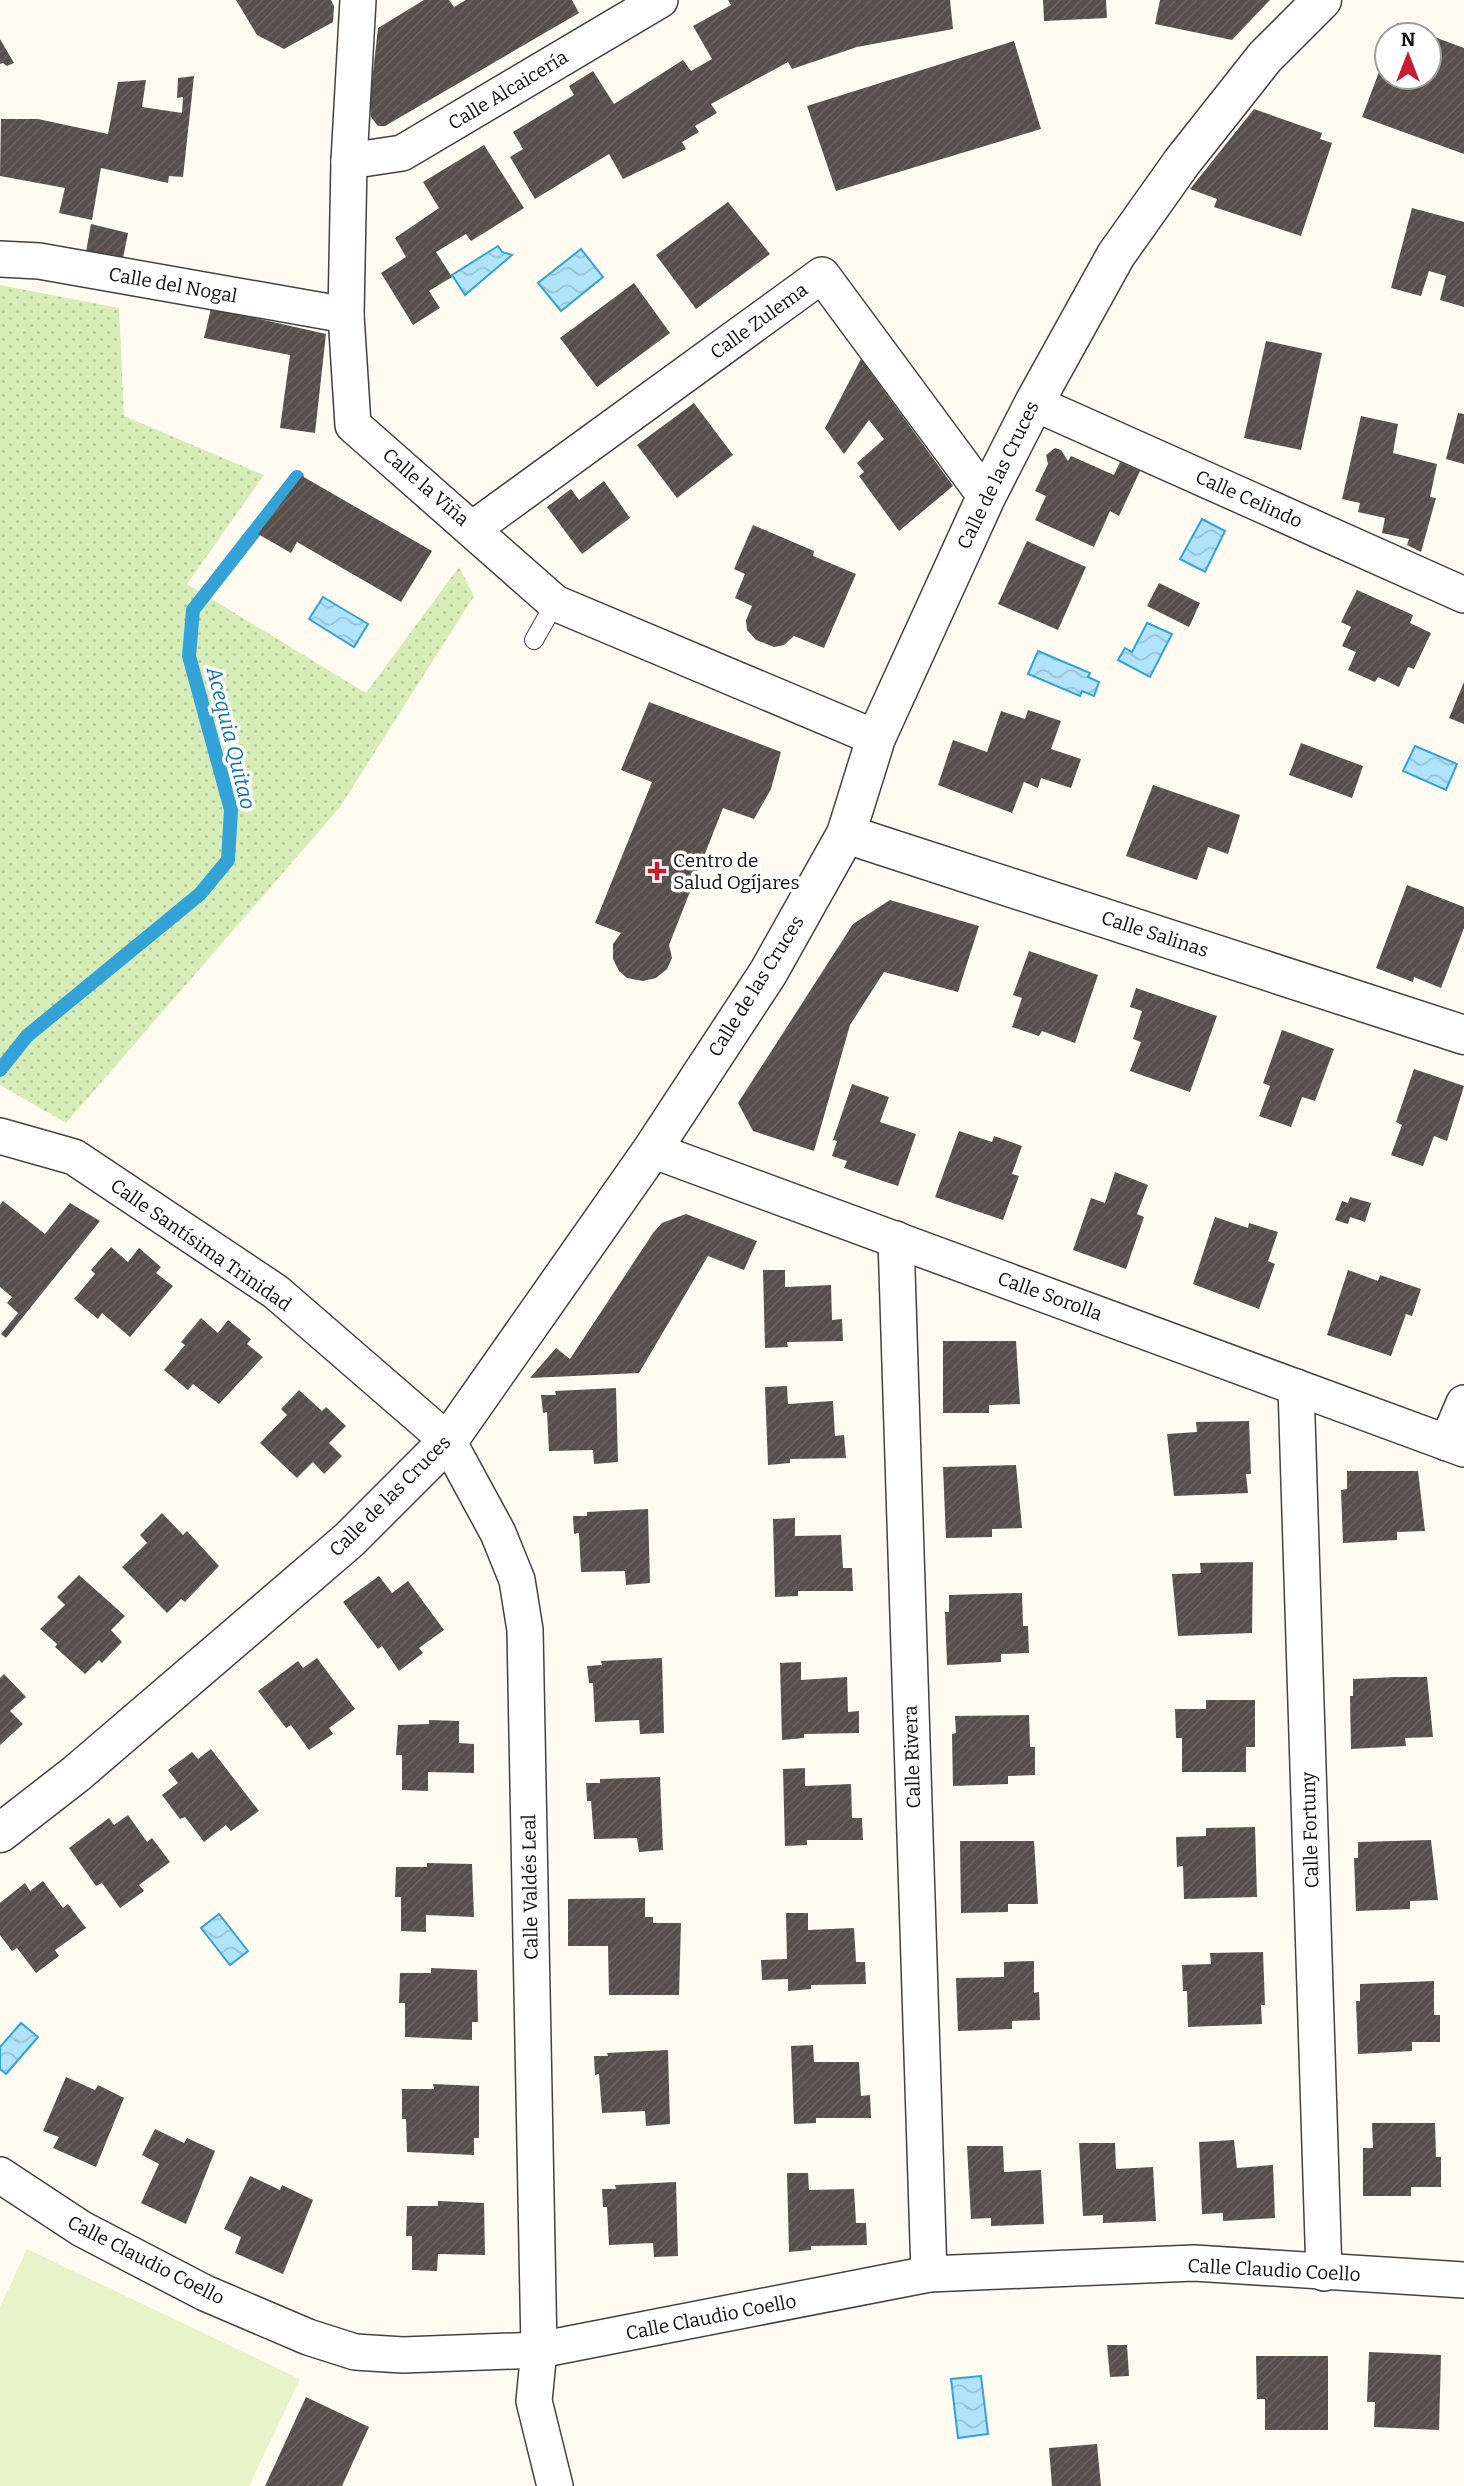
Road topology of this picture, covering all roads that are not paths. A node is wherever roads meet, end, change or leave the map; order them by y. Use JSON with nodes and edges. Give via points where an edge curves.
{"nodes":[{"id":1,"x":358,"y":0,"type":"edge"},
{"id":2,"x":660,"y":0,"type":"edge"},
{"id":3,"x":1313,"y":2,"type":"edge"},
{"id":4,"x":349,"y":161,"type":"junction"},
{"id":5,"x":0,"y":259,"type":"edge"},
{"id":6,"x":346,"y":315,"type":"junction"},
{"id":7,"x":1034,"y":402,"type":"junction"},
{"id":8,"x":986,"y":497,"type":"junction"},
{"id":9,"x":474,"y":528,"type":"junction"},
{"id":10,"x":1464,"y":595,"type":"edge"},
{"id":11,"x":555,"y":603,"type":"junction"},
{"id":12,"x":534,"y":640,"type":"dead end"},
{"id":13,"x":876,"y":738,"type":"junction"},
{"id":14,"x":846,"y":834,"type":"junction"},
{"id":15,"x":1464,"y":1035,"type":"edge"},
{"id":16,"x":0,"y":1136,"type":"edge"},
{"id":17,"x":652,"y":1150,"type":"junction"},
{"id":18,"x":896,"y":1240,"type":"junction"},
{"id":19,"x":1296,"y":1387,"type":"junction"},
{"id":20,"x":1464,"y":1404,"type":"edge"},
{"id":21,"x":448,"y":1441,"type":"junction"},
{"id":22,"x":1456,"y":1446,"type":"edge"},
{"id":23,"x":0,"y":1833,"type":"edge"},
{"id":24,"x":0,"y":2175,"type":"edge"},
{"id":25,"x":1324,"y":2273,"type":"junction"},
{"id":26,"x":929,"y":2274,"type":"junction"},
{"id":27,"x":1464,"y":2280,"type":"edge"},
{"id":28,"x":539,"y":2350,"type":"junction"},
{"id":29,"x":555,"y":2486,"type":"edge"}],
"edges":[{"from":1,"to":4,"type":"street","name":"Calle la Viña"},
{"from":2,"to":4,"type":"street","name":"Calle Alcaicería","via":[[402,153]]},
{"from":3,"to":7,"type":"street","name":"Calle de las Cruces","via":[[1265,57],[1116,255]]},
{"from":4,"to":6,"type":"street","name":"Calle la Viña"},
{"from":5,"to":6,"type":"street","name":"Calle del Nogal","via":[[39,261]]},
{"from":6,"to":9,"type":"street","name":"Calle la Viña","via":[[353,425]]},
{"from":7,"to":8,"type":"street","name":"Calle de las Cruces"},
{"from":7,"to":10,"type":"street","name":"Calle Celindo"},
{"from":8,"to":9,"type":"street","name":"Calle Zulema","via":[[822,275]]},
{"from":8,"to":13,"type":"street","name":"Calle de las Cruces"},
{"from":9,"to":11,"type":"street","name":"Calle la Viña"},
{"from":11,"to":12,"type":"lane"},
{"from":11,"to":13,"type":"street","name":"Calle la Viña"},
{"from":13,"to":14,"type":"street","name":"Calle de las Cruces"},
{"from":14,"to":15,"type":"street","name":"Calle Salinas"},
{"from":14,"to":17,"type":"street","name":"Calle de las Cruces","via":[[768,973]]},
{"from":16,"to":21,"type":"street","name":"Calle Santísima Trinidad","via":[[74,1157],[276,1292]]},
{"from":17,"to":18,"type":"street","name":"Calle Sorolla"},
{"from":17,"to":21,"type":"street","name":"Calle de las Cruces"},
{"from":18,"to":19,"type":"street","name":"Calle Sorolla"},
{"from":18,"to":26,"type":"street","name":"Calle Rivera"},
{"from":19,"to":22,"type":"street","name":"Calle Sorolla"},
{"from":19,"to":25,"type":"street","name":"Calle Fortuny"},
{"from":20,"to":22,"type":"street","name":"Calle Sorolla"},
{"from":21,"to":23,"type":"street","name":"Calle de las Cruces","via":[[349,1540],[76,1774]]},
{"from":21,"to":28,"type":"street","name":"Calle Valdés Leal","via":[[498,1533],[517,1580],[525,1630]]},
{"from":24,"to":28,"type":"street","name":"Calle Claudio Coello","via":[[82,2230],[205,2293],[308,2337],[355,2352],[403,2355]]},
{"from":25,"to":26,"type":"street","name":"Calle Claudio Coello","via":[[1194,2263]]},
{"from":25,"to":27,"type":"street","name":"Calle Claudio Coello"},
{"from":26,"to":28,"type":"street","name":"Calle Claudio Coello"},
{"from":28,"to":29,"type":"street","name":"Calle Valdés Leal","via":[[534,2401]]}]}
